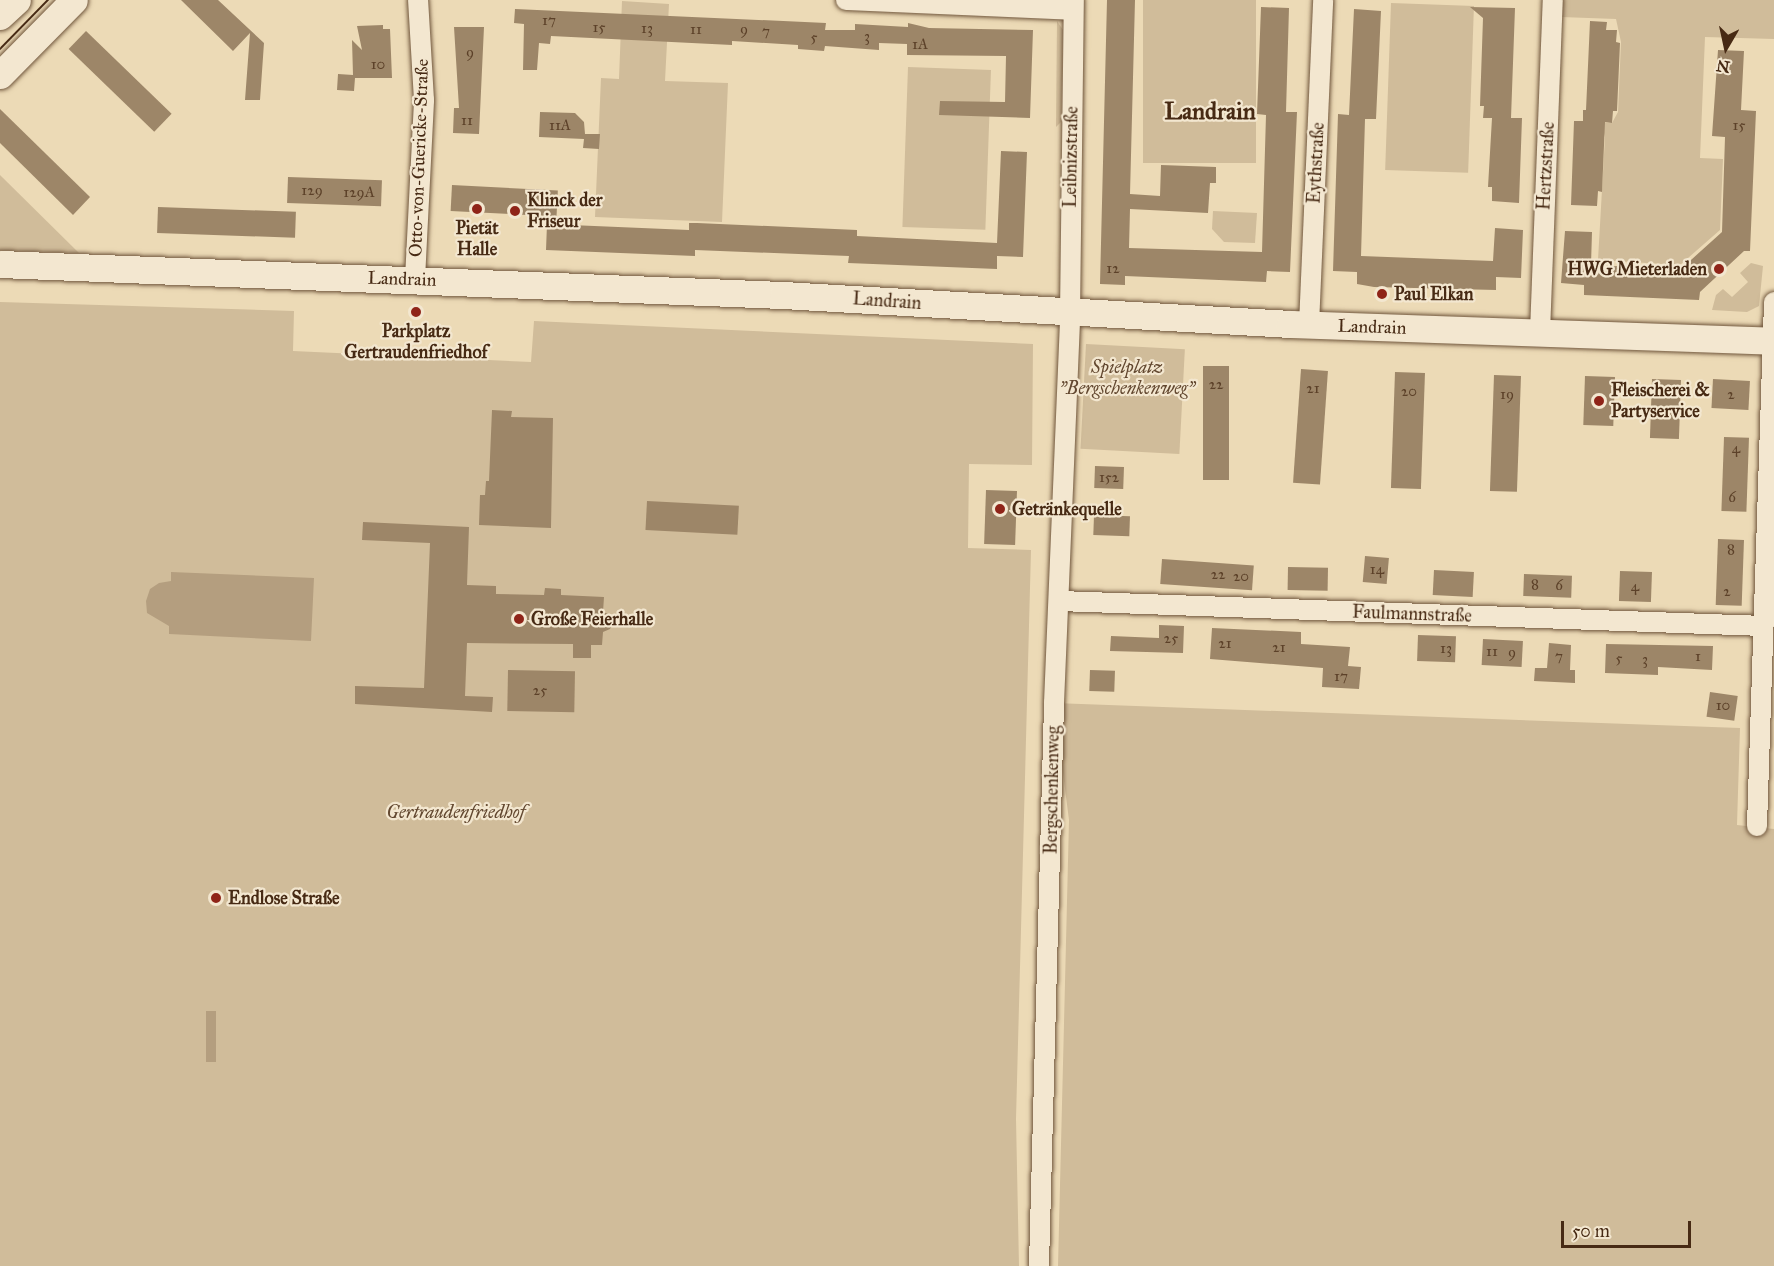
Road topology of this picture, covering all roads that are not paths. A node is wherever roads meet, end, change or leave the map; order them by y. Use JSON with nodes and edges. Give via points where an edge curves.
{"nodes":[{"id":1,"x":17,"y":0,"type":"edge"},
{"id":2,"x":74,"y":0,"type":"edge"},
{"id":3,"x":417,"y":0,"type":"edge"},
{"id":4,"x":846,"y":0,"type":"edge"},
{"id":5,"x":1323,"y":0,"type":"edge"},
{"id":6,"x":1553,"y":0,"type":"edge"},
{"id":7,"x":1074,"y":5,"type":"edge"},
{"id":8,"x":0,"y":16,"type":"edge"},
{"id":9,"x":0,"y":75,"type":"edge"},
{"id":10,"x":0,"y":264,"type":"edge"},
{"id":11,"x":415,"y":279,"type":"junction"},
{"id":12,"x":1774,"y":302,"type":"edge"},
{"id":13,"x":1070,"y":314,"type":"junction"},
{"id":14,"x":1309,"y":325,"type":"junction"},
{"id":15,"x":1540,"y":332,"type":"junction"},
{"id":16,"x":1773,"y":341,"type":"edge"},
{"id":17,"x":1059,"y":601,"type":"junction"},
{"id":18,"x":1764,"y":626,"type":"junction"},
{"id":19,"x":1757,"y":826,"type":"dead end"},
{"id":20,"x":1039,"y":1266,"type":"edge"}],
"edges":[{"from":1,"to":8,"type":"street"},
{"from":2,"to":9,"type":"street"},
{"from":3,"to":11,"type":"street","name":"Otto-von-Guericke-Straße","via":[[424,100]]},
{"from":4,"to":7,"type":"street"},
{"from":5,"to":14,"type":"street","name":"Eythstraße"},
{"from":6,"to":15,"type":"street","name":"Hertzstraße"},
{"from":7,"to":13,"type":"street","name":"Leibnizstraße"},
{"from":10,"to":11,"type":"street","name":"Landrain"},
{"from":11,"to":13,"type":"street","name":"Landrain","via":[[783,295]]},
{"from":12,"to":16,"type":"street"},
{"from":13,"to":14,"type":"street","name":"Landrain"},
{"from":13,"to":17,"type":"street","name":"Bergschenkenweg"},
{"from":14,"to":15,"type":"street","name":"Landrain"},
{"from":15,"to":16,"type":"street","name":"Landrain"},
{"from":16,"to":18,"type":"street"},
{"from":17,"to":18,"type":"street","name":"Faulmannstraße"},
{"from":17,"to":20,"type":"street","name":"Bergschenkenweg"},
{"from":18,"to":19,"type":"street"}]}
